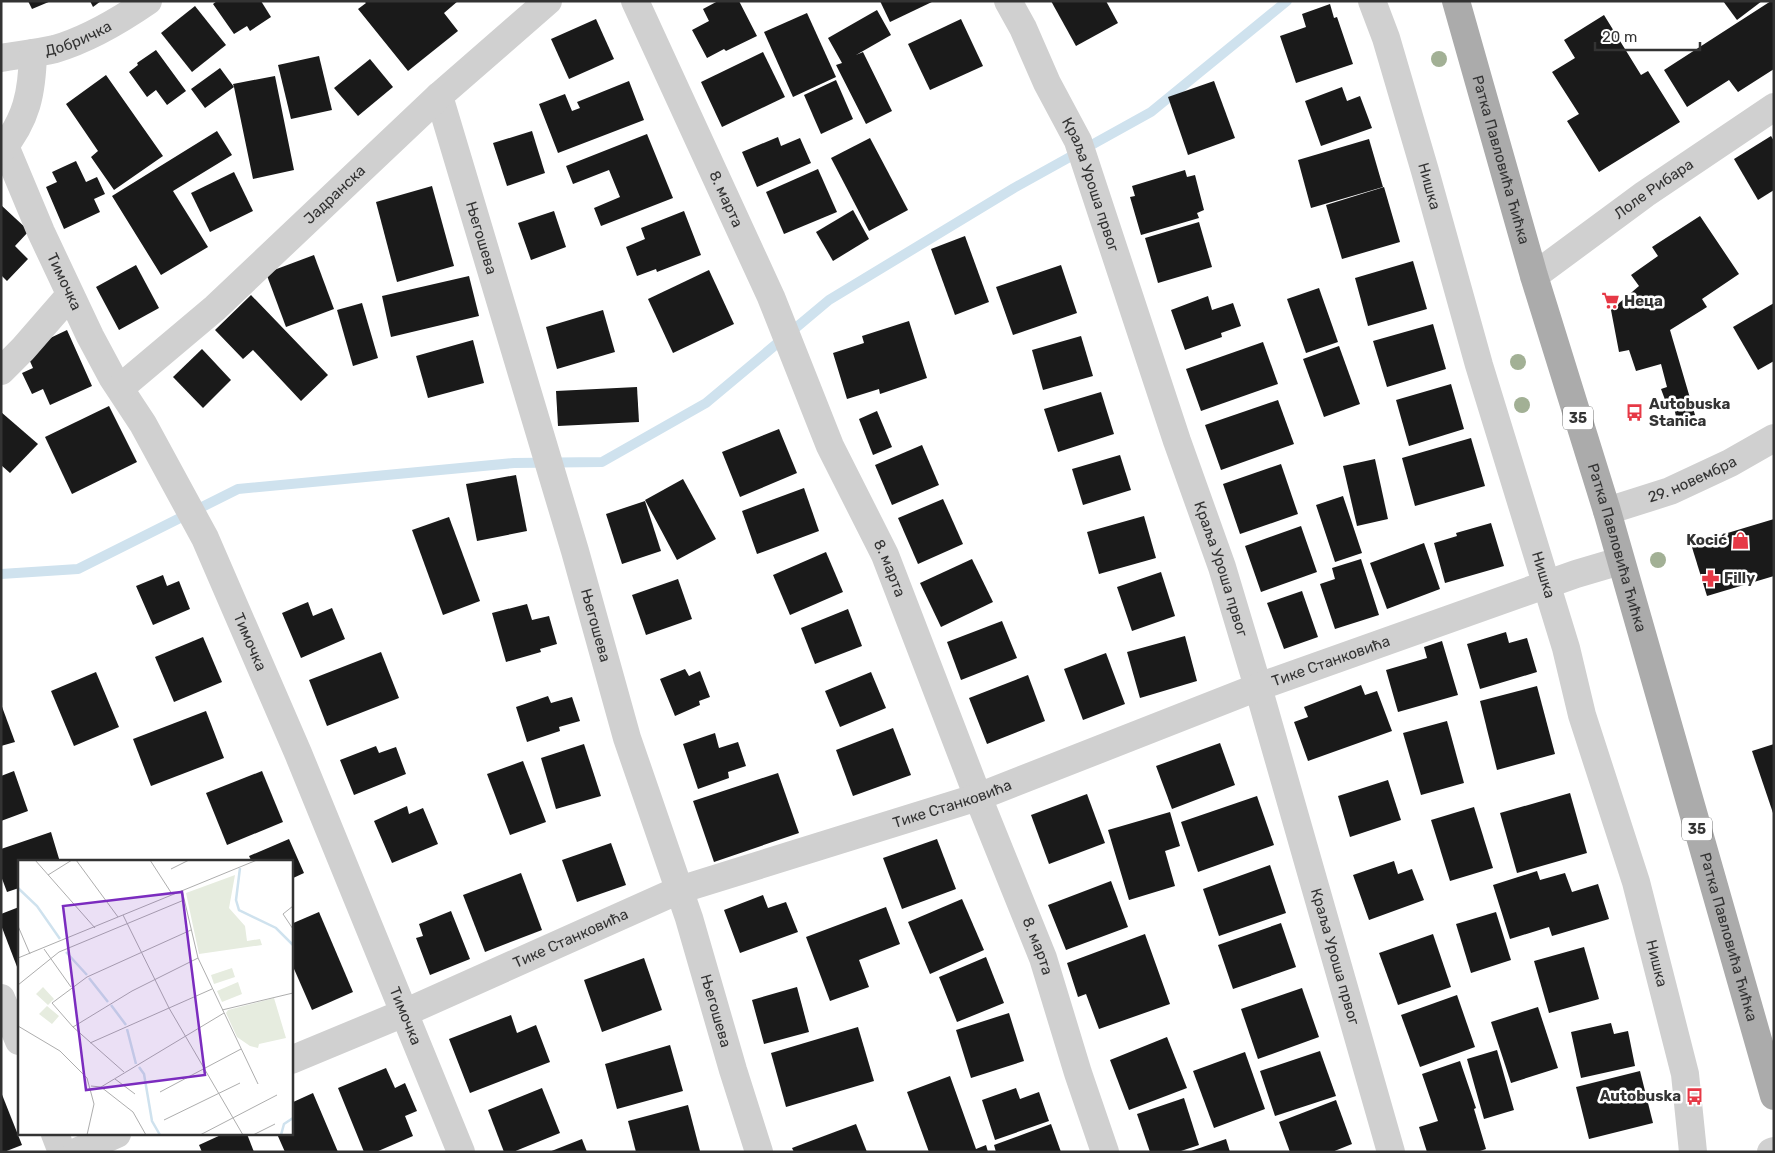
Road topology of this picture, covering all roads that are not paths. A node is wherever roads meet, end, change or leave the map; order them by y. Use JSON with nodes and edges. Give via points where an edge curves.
{"nodes":[{"id":1,"x":148,"y":1,"type":"edge"},
{"id":2,"x":548,"y":1,"type":"edge"},
{"id":3,"x":635,"y":1,"type":"edge"},
{"id":4,"x":1008,"y":1,"type":"edge"},
{"id":5,"x":1372,"y":1,"type":"edge"},
{"id":6,"x":1456,"y":1,"type":"edge"},
{"id":7,"x":33,"y":53,"type":"junction"},
{"id":8,"x":1,"y":58,"type":"edge"},
{"id":9,"x":440,"y":96,"type":"junction"},
{"id":10,"x":1774,"y":107,"type":"edge"},
{"id":11,"x":3,"y":149,"type":"edge"},
{"id":12,"x":1534,"y":276,"type":"junction"},
{"id":13,"x":70,"y":295,"type":"junction"},
{"id":14,"x":1,"y":371,"type":"edge"},
{"id":15,"x":120,"y":388,"type":"junction"},
{"id":16,"x":1774,"y":438,"type":"edge"},
{"id":17,"x":1607,"y":511,"type":"junction"},
{"id":18,"x":1620,"y":561,"type":"junction"},
{"id":19,"x":1545,"y":585,"type":"junction"},
{"id":20,"x":1258,"y":687,"type":"junction"},
{"id":21,"x":978,"y":798,"type":"junction"},
{"id":22,"x":679,"y":890,"type":"junction"},
{"id":23,"x":1,"y":998,"type":"edge"},
{"id":24,"x":404,"y":1013,"type":"junction"},
{"id":25,"x":18,"y":1039,"type":"edge"},
{"id":26,"x":1768,"y":1051,"type":"edge"},
{"id":27,"x":292,"y":1060,"type":"edge"},
{"id":28,"x":1774,"y":1096,"type":"edge"},
{"id":29,"x":56,"y":1136,"type":"edge"},
{"id":30,"x":112,"y":1136,"type":"edge"},
{"id":31,"x":62,"y":1152,"type":"edge"},
{"id":32,"x":76,"y":1152,"type":"edge"},
{"id":33,"x":461,"y":1152,"type":"edge"},
{"id":34,"x":759,"y":1152,"type":"edge"},
{"id":35,"x":1105,"y":1152,"type":"edge"},
{"id":36,"x":1391,"y":1152,"type":"edge"},
{"id":37,"x":1693,"y":1152,"type":"edge"}],
"edges":[{"from":1,"to":7,"type":"street","name":"Добричка","via":[[107,28],[76,42]]},
{"from":2,"to":9,"type":"street","name":"Јадранска"},
{"from":3,"to":21,"type":"street","name":"8. марта","via":[[746,243],[830,446],[885,555]]},
{"from":4,"to":20,"type":"street","name":"Краља Уроша првог","via":[[1078,141],[1222,567]]},
{"from":5,"to":19,"type":"street","name":"Нишка","via":[[1386,38]]},
{"from":6,"to":12,"type":"main road","name":"Ратка Павловића Ћићка","number":"35"},
{"from":7,"to":8,"type":"street","name":"Добричка"},
{"from":7,"to":11,"type":"street","via":[[29,98],[16,131]]},
{"from":9,"to":15,"type":"street","name":"Јадранска","via":[[215,308]]},
{"from":9,"to":22,"type":"street","name":"Његошева","via":[[627,738]]},
{"from":10,"to":12,"type":"street","name":"Лоле Рибара","via":[[1645,194]]},
{"from":11,"to":13,"type":"street","name":"Тимочка"},
{"from":12,"to":17,"type":"main road","name":"Ратка Павловића Ћићка","number":"35"},
{"from":13,"to":14,"type":"street"},
{"from":13,"to":15,"type":"street","name":"Тимочка"},
{"from":15,"to":24,"type":"street","name":"Тимочка","via":[[202,534],[298,753]]},
{"from":16,"to":17,"type":"street","name":"29. новембра","via":[[1730,463],[1670,490]]},
{"from":17,"to":18,"type":"main road","name":"Ратка Павловића Ћићка","number":"35"},
{"from":18,"to":19,"type":"street","name":"Тике Станковића"},
{"from":18,"to":26,"type":"main road","name":"Ратка Павловића Ћићка","number":"35"},
{"from":19,"to":20,"type":"street","name":"Тике Станковића"},
{"from":19,"to":37,"type":"street","name":"Нишка","via":[[1566,648],[1582,715],[1639,892],[1685,1074]]},
{"from":20,"to":21,"type":"street","name":"Тике Станковића"},
{"from":20,"to":36,"type":"street","name":"Краља Уроша првог"},
{"from":21,"to":22,"type":"street","name":"Тике Станковића"},
{"from":21,"to":35,"type":"street","name":"8. марта","via":[[1044,958]]},
{"from":22,"to":24,"type":"street","name":"Тике Станковића"},
{"from":22,"to":34,"type":"street","name":"Његошева"},
{"from":23,"to":25,"type":"street"},
{"from":24,"to":27,"type":"street","name":"Тике Станковића"},
{"from":24,"to":33,"type":"street","name":"Тимочка"},
{"from":26,"to":28,"type":"main road","name":"Ратка Павловића Ћићка","number":"35"},
{"from":29,"to":31,"type":"street"},
{"from":30,"to":32,"type":"street"}]}
